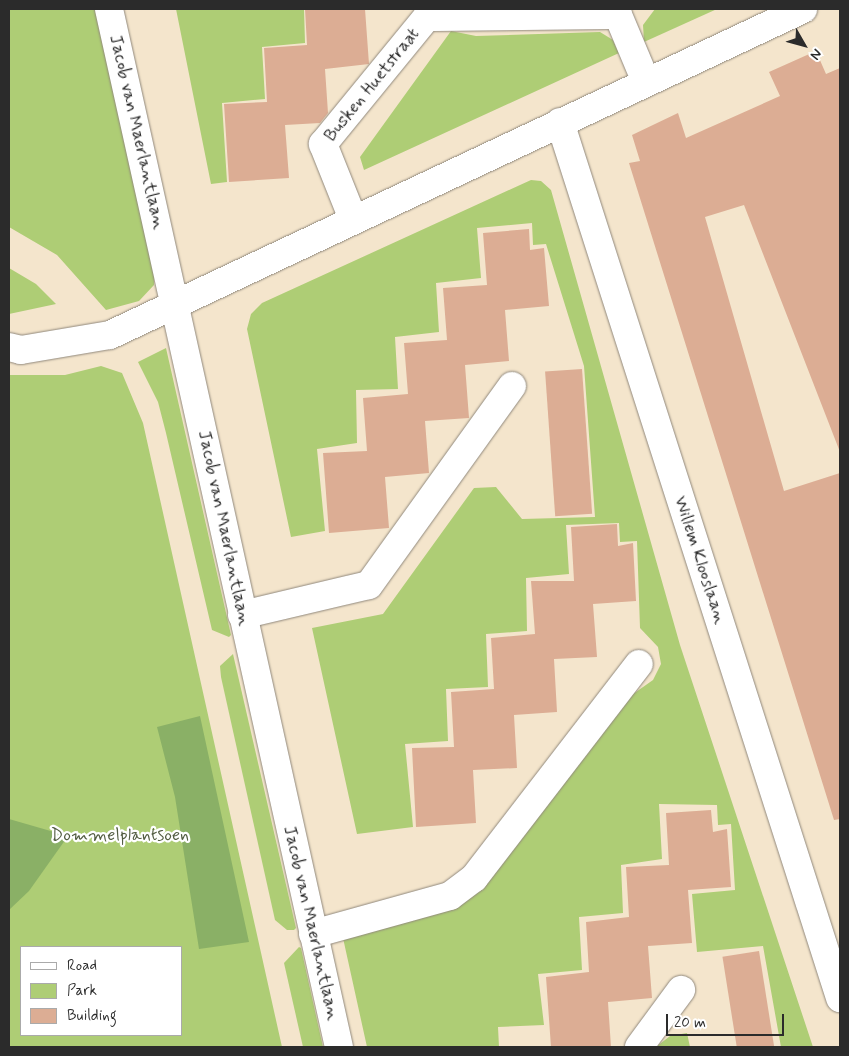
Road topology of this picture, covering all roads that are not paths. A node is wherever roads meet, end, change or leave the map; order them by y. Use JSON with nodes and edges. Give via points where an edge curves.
{"nodes":[{"id":1,"x":109,"y":9,"type":"edge"},
{"id":2,"x":803,"y":9,"type":"edge"},
{"id":3,"x":620,"y":12,"type":"edge"},
{"id":4,"x":646,"y":82,"type":"junction"},
{"id":5,"x":560,"y":122,"type":"junction"},
{"id":6,"x":353,"y":219,"type":"junction"},
{"id":7,"x":176,"y":304,"type":"junction"},
{"id":8,"x":9,"y":347,"type":"edge"},
{"id":9,"x":512,"y":386,"type":"dead end"},
{"id":10,"x":242,"y":615,"type":"junction"},
{"id":11,"x":639,"y":664,"type":"dead end"},
{"id":12,"x":313,"y":934,"type":"junction"},
{"id":13,"x":681,"y":990,"type":"dead end"},
{"id":14,"x":840,"y":998,"type":"edge"},
{"id":15,"x":339,"y":1047,"type":"edge"},
{"id":16,"x":639,"y":1047,"type":"edge"}],
"edges":[{"from":1,"to":7,"type":"street","name":"Jacob van Maerlantlaan"},
{"from":2,"to":4,"type":"street"},
{"from":3,"to":4,"type":"street","name":"Busken Huetstraat"},
{"from":3,"to":6,"type":"street","name":"Busken Huetstraat","via":[[427,17],[323,144]]},
{"from":4,"to":5,"type":"street"},
{"from":5,"to":6,"type":"street"},
{"from":5,"to":14,"type":"street","name":"Willem Klooslaan"},
{"from":6,"to":7,"type":"street"},
{"from":7,"to":8,"type":"street","via":[[110,335],[21,350]]},
{"from":7,"to":10,"type":"street","name":"Jacob van Maerlantlaan"},
{"from":9,"to":10,"type":"street","via":[[370,585]]},
{"from":10,"to":12,"type":"street","name":"Jacob van Maerlantlaan"},
{"from":11,"to":12,"type":"street","via":[[474,878],[450,896]]},
{"from":12,"to":15,"type":"street","name":"Jacob van Maerlantlaan"},
{"from":13,"to":16,"type":"street"}]}
